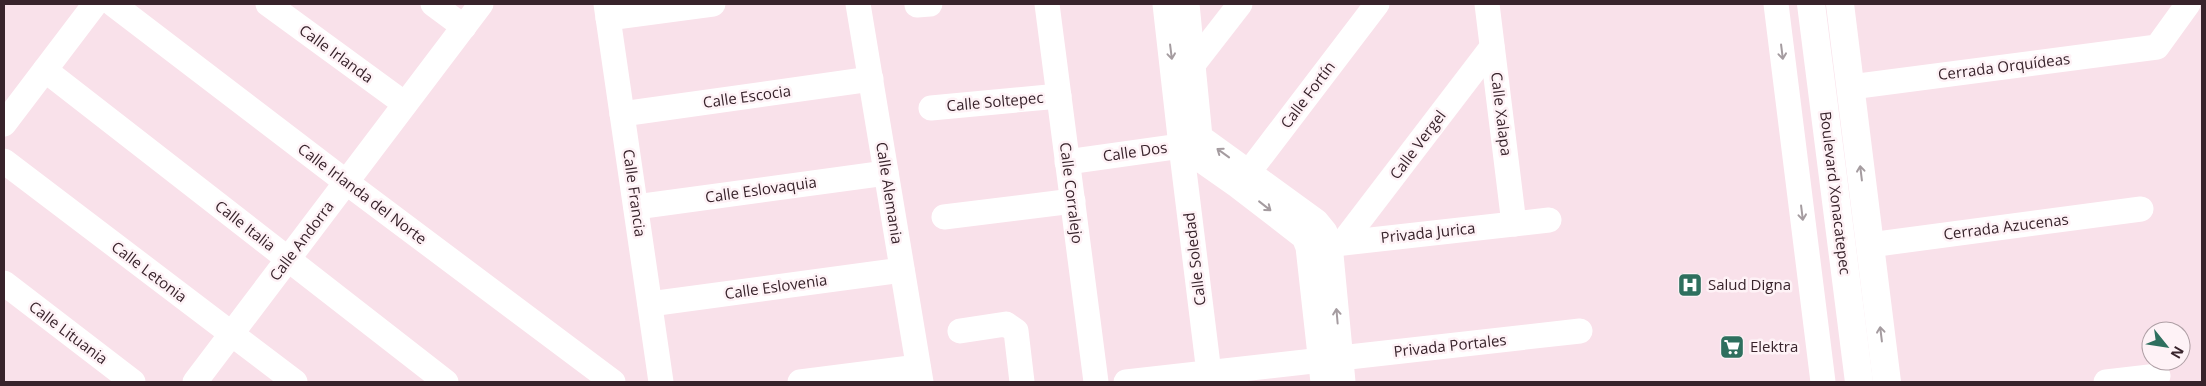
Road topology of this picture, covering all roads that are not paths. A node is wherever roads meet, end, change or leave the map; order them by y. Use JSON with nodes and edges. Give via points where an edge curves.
{"nodes":[{"id":1,"x":95,"y":4,"type":"edge"},
{"id":2,"x":113,"y":4,"type":"edge"},
{"id":3,"x":268,"y":4,"type":"edge"},
{"id":4,"x":433,"y":4,"type":"edge"},
{"id":5,"x":481,"y":4,"type":"edge"},
{"id":6,"x":713,"y":4,"type":"edge"},
{"id":7,"x":858,"y":4,"type":"edge"},
{"id":8,"x":1048,"y":4,"type":"edge"},
{"id":9,"x":1164,"y":4,"type":"edge"},
{"id":10,"x":1187,"y":4,"type":"edge"},
{"id":11,"x":1240,"y":4,"type":"edge"},
{"id":12,"x":1377,"y":4,"type":"edge"},
{"id":13,"x":1487,"y":4,"type":"edge"},
{"id":14,"x":1776,"y":4,"type":"edge"},
{"id":15,"x":1811,"y":4,"type":"edge"},
{"id":16,"x":1840,"y":4,"type":"edge"},
{"id":17,"x":2188,"y":4,"type":"edge"},
{"id":18,"x":607,"y":11,"type":"edge"},
{"id":19,"x":464,"y":26,"type":"junction"},
{"id":20,"x":1492,"y":47,"type":"junction"},
{"id":21,"x":1193,"y":63,"type":"junction"},
{"id":22,"x":44,"y":70,"type":"junction"},
{"id":23,"x":871,"y":79,"type":"junction"},
{"id":24,"x":1175,"y":87,"type":"junction"},
{"id":25,"x":1851,"y":87,"type":"junction"},
{"id":26,"x":1059,"y":96,"type":"junction"},
{"id":27,"x":405,"y":104,"type":"junction"},
{"id":28,"x":931,"y":108,"type":"dead end"},
{"id":29,"x":622,"y":114,"type":"junction"},
{"id":30,"x":4,"y":124,"type":"edge"},
{"id":31,"x":1191,"y":141,"type":"junction"},
{"id":32,"x":4,"y":161,"type":"edge"},
{"id":33,"x":1067,"y":162,"type":"junction"},
{"id":34,"x":886,"y":174,"type":"junction"},
{"id":35,"x":1244,"y":179,"type":"junction"},
{"id":36,"x":346,"y":182,"type":"junction"},
{"id":37,"x":1072,"y":201,"type":"junction"},
{"id":38,"x":636,"y":207,"type":"junction"},
{"id":39,"x":2141,"y":209,"type":"dead end"},
{"id":40,"x":944,"y":216,"type":"dead end"},
{"id":41,"x":1549,"y":220,"type":"dead end"},
{"id":42,"x":1514,"y":224,"type":"junction"},
{"id":43,"x":1327,"y":244,"type":"junction"},
{"id":44,"x":1870,"y":245,"type":"junction"},
{"id":45,"x":288,"y":259,"type":"junction"},
{"id":46,"x":902,"y":270,"type":"junction"},
{"id":47,"x":4,"y":283,"type":"edge"},
{"id":48,"x":650,"y":304,"type":"junction"},
{"id":49,"x":960,"y":331,"type":"dead end"},
{"id":50,"x":1580,"y":331,"type":"dead end"},
{"id":51,"x":232,"y":334,"type":"junction"},
{"id":52,"x":1332,"y":371,"type":"edge"},
{"id":53,"x":1209,"y":373,"type":"junction"},
{"id":54,"x":919,"y":374,"type":"edge"},
{"id":55,"x":2158,"y":376,"type":"dead end"},
{"id":56,"x":133,"y":382,"type":"edge"},
{"id":57,"x":195,"y":382,"type":"edge"},
{"id":58,"x":294,"y":382,"type":"edge"},
{"id":59,"x":446,"y":382,"type":"edge"},
{"id":60,"x":613,"y":382,"type":"edge"},
{"id":61,"x":661,"y":382,"type":"edge"},
{"id":62,"x":800,"y":382,"type":"edge"},
{"id":63,"x":1022,"y":382,"type":"edge"},
{"id":64,"x":1096,"y":382,"type":"edge"},
{"id":65,"x":1126,"y":382,"type":"edge"},
{"id":66,"x":1823,"y":382,"type":"edge"},
{"id":67,"x":1859,"y":382,"type":"edge"},
{"id":68,"x":1887,"y":382,"type":"edge"},
{"id":69,"x":2106,"y":382,"type":"edge"}],
"edges":[{"from":1,"to":22,"type":"street"},
{"from":2,"to":36,"type":"street","name":"Calle Irlanda del Norte"},
{"from":3,"to":27,"type":"street","name":"Calle Irlanda"},
{"from":4,"to":19,"type":"street"},
{"from":5,"to":19,"type":"street","name":"Calle Andorra"},
{"from":6,"to":18,"type":"street"},
{"from":7,"to":23,"type":"street","name":"Calle Alemania"},
{"from":8,"to":26,"type":"street","name":"Calle Corralejo"},
{"from":9,"to":24,"type":"street","one_way":true},
{"from":10,"to":21,"type":"street"},
{"from":11,"to":21,"type":"street"},
{"from":12,"to":35,"type":"street","name":"Calle Fortín"},
{"from":13,"to":20,"type":"street","name":"Calle Xalapa"},
{"from":14,"to":66,"type":"street","one_way":true},
{"from":15,"to":67,"type":"main road","name":"Boulevard Xonacatepec"},
{"from":16,"to":25,"type":"main road","name":"Boulevard Xonacatepec"},
{"from":17,"to":25,"type":"street","name":"Cerrada Orquídeas","via":[[2157,47]]},
{"from":18,"to":29,"type":"street","name":"Calle Francia"},
{"from":19,"to":27,"type":"street","name":"Calle Andorra"},
{"from":20,"to":42,"type":"street","name":"Calle Xalapa"},
{"from":20,"to":43,"type":"street","name":"Calle Vergel"},
{"from":21,"to":24,"type":"street"},
{"from":21,"to":31,"type":"street"},
{"from":22,"to":30,"type":"street"},
{"from":22,"to":45,"type":"street","name":"Calle Italia"},
{"from":23,"to":29,"type":"street","name":"Calle Escocia"},
{"from":23,"to":34,"type":"street","name":"Calle Alemania"},
{"from":24,"to":31,"type":"street"},
{"from":44,"to":25,"type":"main road","name":"Boulevard Xonacatepec","one_way":true},
{"from":26,"to":28,"type":"street","name":"Calle Soltepec"},
{"from":26,"to":33,"type":"street","name":"Calle Corralejo"},
{"from":27,"to":36,"type":"street","name":"Calle Andorra"},
{"from":29,"to":38,"type":"street","name":"Calle Francia"},
{"from":31,"to":33,"type":"street","name":"Calle Dos"},
{"from":31,"to":35,"type":"street"},
{"from":31,"to":53,"type":"street","name":"Calle Soledad"},
{"from":32,"to":51,"type":"street","name":"Calle Letonia"},
{"from":33,"to":37,"type":"street","name":"Calle Corralejo"},
{"from":34,"to":38,"type":"street","name":"Calle Eslovaquia"},
{"from":34,"to":46,"type":"street","name":"Calle Alemania"},
{"from":35,"to":43,"type":"street","via":[[1304,237]]},
{"from":36,"to":45,"type":"street","name":"Calle Andorra"},
{"from":36,"to":60,"type":"street","name":"Calle Irlanda del Norte"},
{"from":37,"to":40,"type":"street"},
{"from":37,"to":64,"type":"street","name":"Calle Corralejo"},
{"from":38,"to":48,"type":"street","name":"Calle Francia"},
{"from":39,"to":44,"type":"street","name":"Cerrada Azucenas"},
{"from":41,"to":42,"type":"street","name":"Privada Jurica"},
{"from":42,"to":43,"type":"street","name":"Privada Jurica"},
{"from":43,"to":52,"type":"street"},
{"from":68,"to":44,"type":"main road","name":"Boulevard Xonacatepec","one_way":true},
{"from":45,"to":51,"type":"street","name":"Calle Andorra"},
{"from":45,"to":59,"type":"street","name":"Calle Italia"},
{"from":46,"to":48,"type":"street","name":"Calle Eslovenia"},
{"from":46,"to":54,"type":"street","name":"Calle Alemania"},
{"from":47,"to":56,"type":"street","name":"Calle Lituania"},
{"from":48,"to":61,"type":"street","name":"Calle Francia"},
{"from":49,"to":63,"type":"street","via":[[1006,324],[1016,331]]},
{"from":50,"to":52,"type":"street","name":"Privada Portales"},
{"from":51,"to":57,"type":"street","name":"Calle Andorra"},
{"from":51,"to":58,"type":"street","name":"Calle Letonia"},
{"from":52,"to":53,"type":"street","name":"Privada Portales"},
{"from":53,"to":65,"type":"street","name":"Privada Portales"},
{"from":54,"to":62,"type":"street"},
{"from":55,"to":69,"type":"street"}]}
